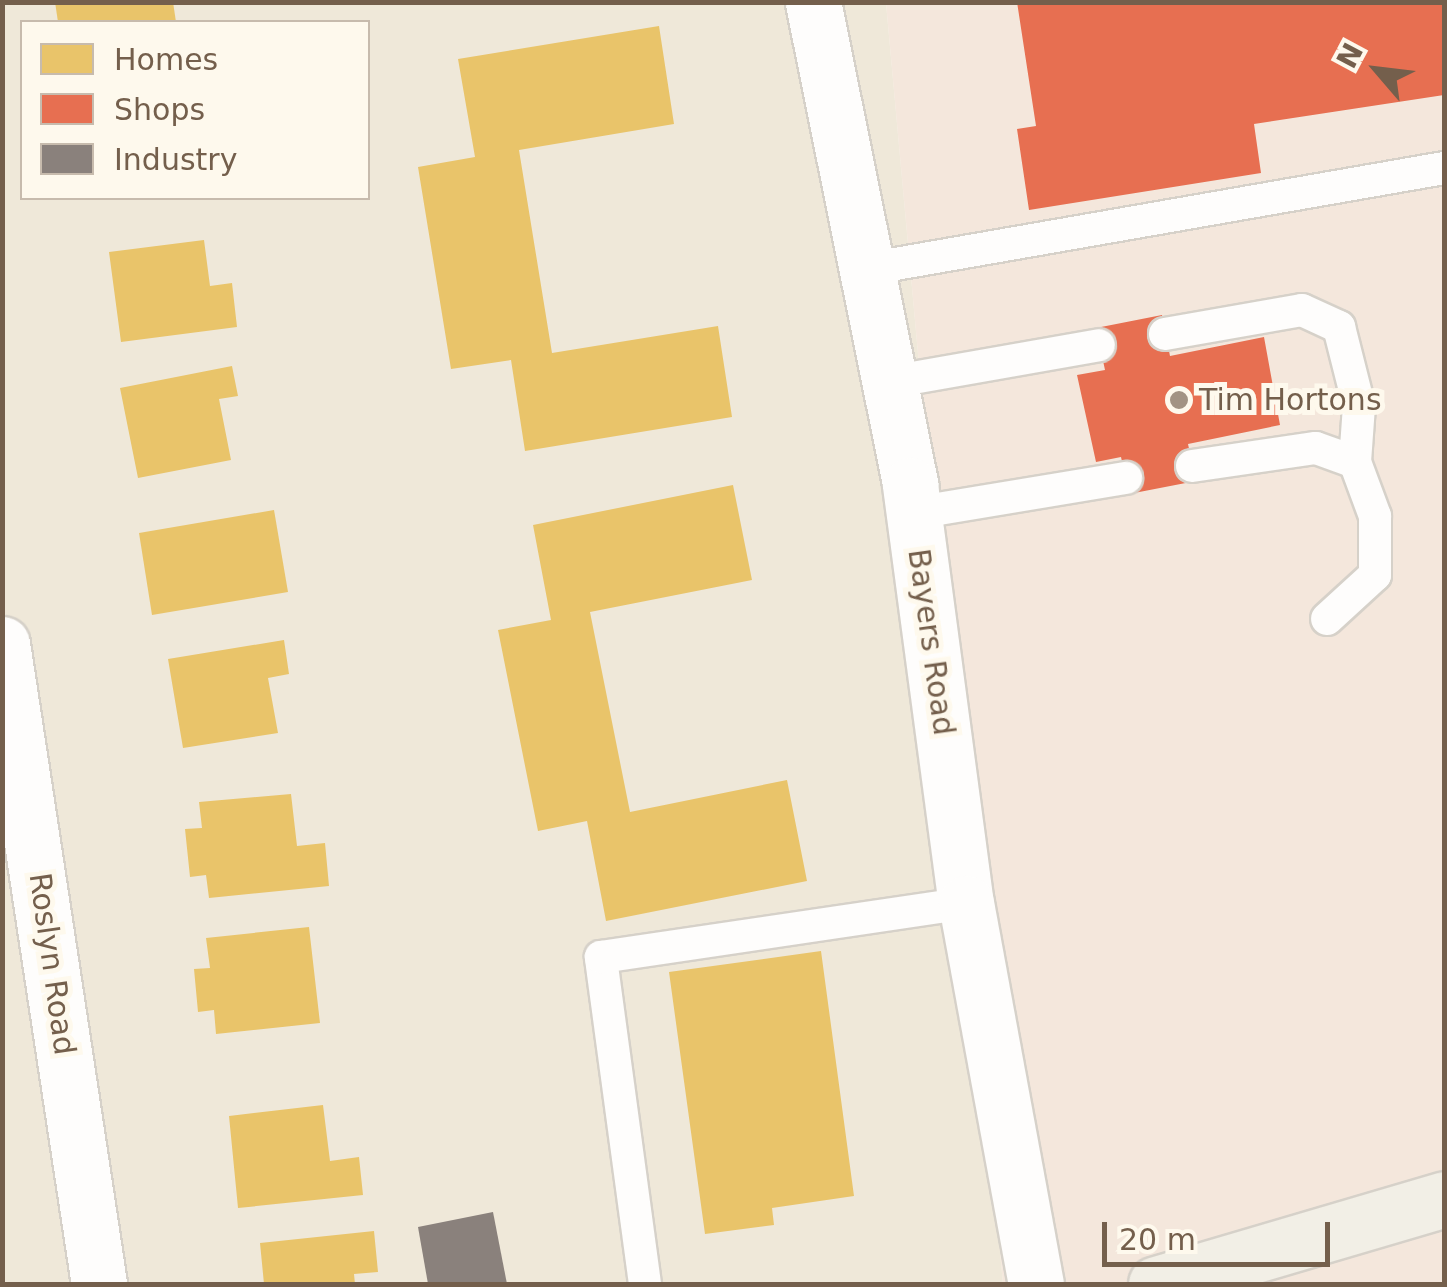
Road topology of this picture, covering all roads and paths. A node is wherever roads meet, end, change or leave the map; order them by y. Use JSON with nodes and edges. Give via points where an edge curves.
{"nodes":[{"id":1,"x":814,"y":2,"type":"edge"},
{"id":2,"x":1444,"y":168,"type":"edge"},
{"id":3,"x":867,"y":269,"type":"junction"},
{"id":4,"x":1165,"y":334,"type":"dead end"},
{"id":5,"x":1099,"y":345,"type":"dead end"},
{"id":6,"x":890,"y":382,"type":"junction"},
{"id":7,"x":1355,"y":462,"type":"junction"},
{"id":8,"x":1192,"y":466,"type":"dead end"},
{"id":9,"x":1126,"y":478,"type":"dead end"},
{"id":10,"x":914,"y":513,"type":"junction"},
{"id":11,"x":1328,"y":619,"type":"dead end"},
{"id":12,"x":2,"y":644,"type":"edge"},
{"id":13,"x":16,"y":803,"type":"edge"},
{"id":14,"x":966,"y":902,"type":"junction"},
{"id":15,"x":1444,"y":1199,"type":"edge"},
{"id":16,"x":98,"y":1284,"type":"edge"},
{"id":17,"x":646,"y":1284,"type":"edge"},
{"id":18,"x":1036,"y":1284,"type":"edge"},
{"id":19,"x":1156,"y":1284,"type":"edge"}],
"edges":[{"from":1,"to":3,"type":"main road","name":"Bayers Road"},
{"from":2,"to":3,"type":"lane"},
{"from":3,"to":6,"type":"main road","name":"Bayers Road"},
{"from":4,"to":7,"type":"lane","via":[[1302,310],[1340,327],[1359,406]]},
{"from":5,"to":6,"type":"lane"},
{"from":6,"to":10,"type":"main road","name":"Bayers Road"},
{"from":7,"to":8,"type":"lane","via":[[1316,448]]},
{"from":7,"to":11,"type":"lane","via":[[1375,516],[1375,575]]},
{"from":9,"to":10,"type":"lane"},
{"from":10,"to":14,"type":"main road","name":"Bayers Road"},
{"from":12,"to":13,"type":"main road","name":"Roslyn Road"},
{"from":13,"to":16,"type":"main road","name":"Roslyn Road"},
{"from":14,"to":17,"type":"lane","via":[[601,957]]},
{"from":14,"to":18,"type":"main road","name":"Bayers Road"},
{"from":15,"to":19,"type":"main road"}]}
